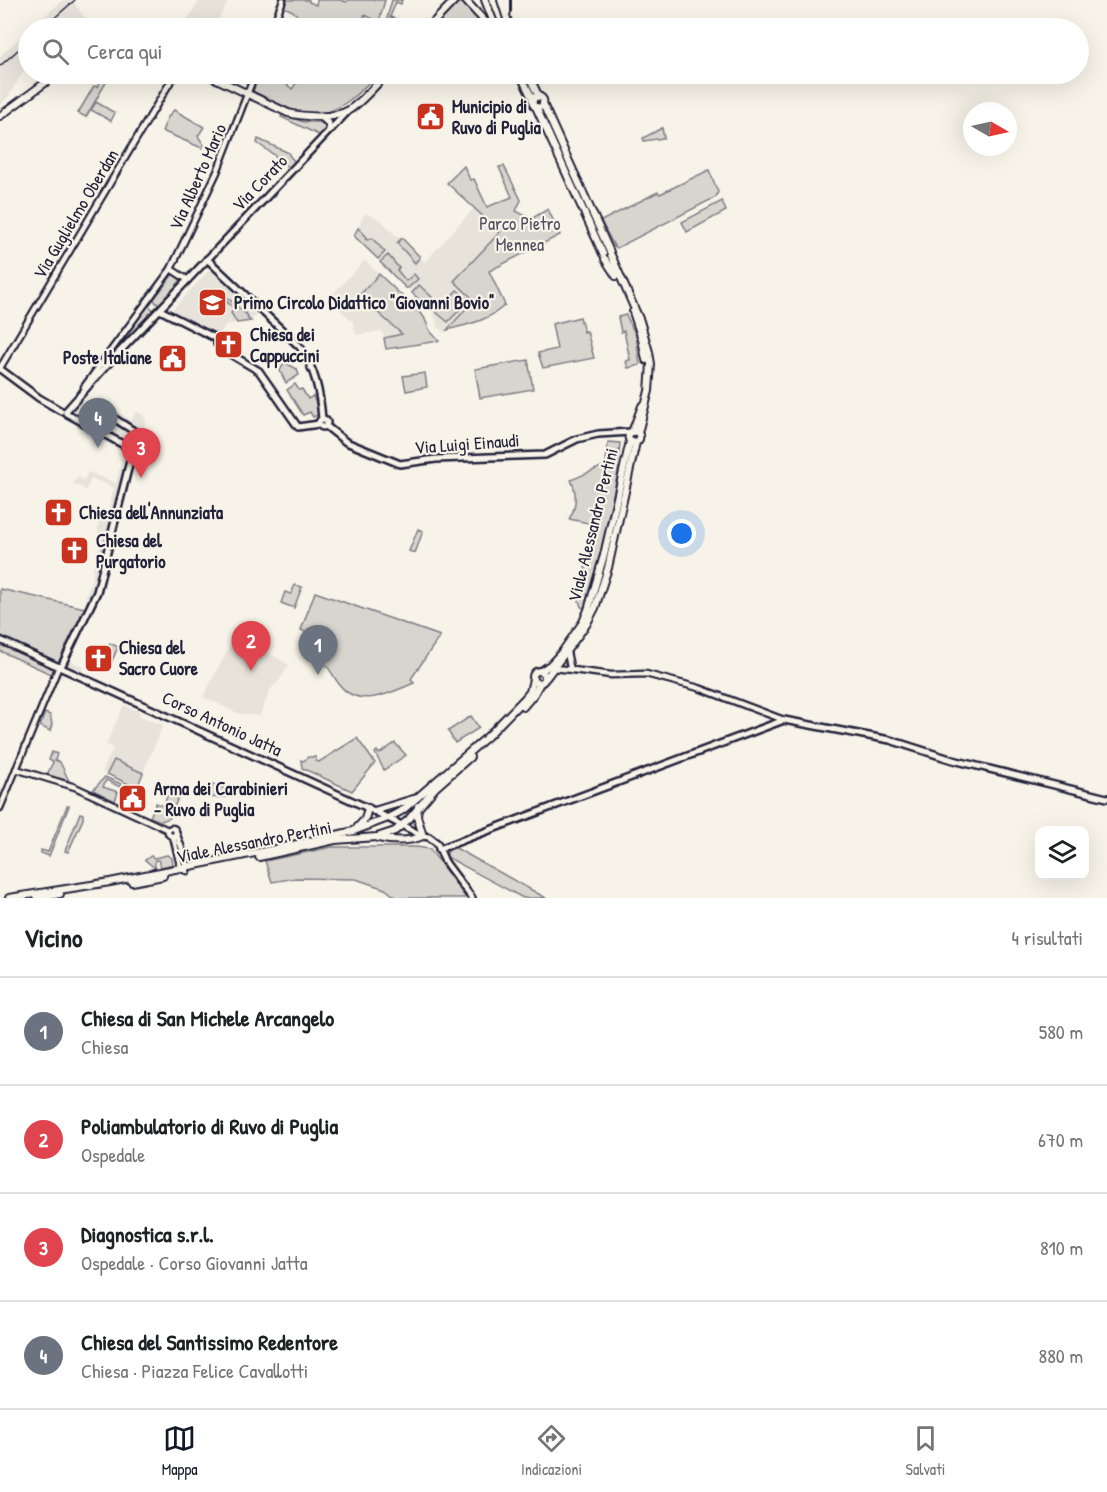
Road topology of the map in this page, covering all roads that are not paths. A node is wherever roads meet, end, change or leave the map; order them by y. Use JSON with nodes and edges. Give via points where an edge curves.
{"nodes":[{"id":1,"x":283,"y":0,"type":"edge"},
{"id":2,"x":455,"y":0,"type":"edge"},
{"id":3,"x":465,"y":0,"type":"edge"},
{"id":4,"x":485,"y":0,"type":"edge"},
{"id":5,"x":501,"y":0,"type":"edge"},
{"id":6,"x":507,"y":0,"type":"edge"},
{"id":7,"x":507,"y":15,"type":"junction"},
{"id":8,"x":276,"y":18,"type":"edge"},
{"id":9,"x":438,"y":18,"type":"edge"},
{"id":10,"x":481,"y":18,"type":"edge"},
{"id":11,"x":492,"y":18,"type":"edge"},
{"id":12,"x":508,"y":18,"type":"edge"},
{"id":13,"x":43,"y":84,"type":"edge"},
{"id":14,"x":170,"y":84,"type":"edge"},
{"id":15,"x":226,"y":84,"type":"edge"},
{"id":16,"x":251,"y":84,"type":"edge"},
{"id":17,"x":376,"y":84,"type":"edge"},
{"id":18,"x":526,"y":84,"type":"edge"},
{"id":19,"x":532,"y":84,"type":"edge"},
{"id":20,"x":247,"y":95,"type":"junction"},
{"id":21,"x":538,"y":102,"type":"junction"},
{"id":22,"x":349,"y":110,"type":"junction"},
{"id":23,"x":0,"y":116,"type":"edge"},
{"id":24,"x":321,"y":117,"type":"junction"},
{"id":25,"x":329,"y":131,"type":"junction"},
{"id":26,"x":207,"y":259,"type":"junction"},
{"id":27,"x":171,"y":269,"type":"junction"},
{"id":28,"x":190,"y":278,"type":"junction"},
{"id":29,"x":160,"y":310,"type":"junction"},
{"id":30,"x":104,"y":365,"type":"junction"},
{"id":31,"x":0,"y":369,"type":"edge"},
{"id":32,"x":65,"y":411,"type":"junction"},
{"id":33,"x":321,"y":421,"type":"junction"},
{"id":34,"x":88,"y":424,"type":"junction"},
{"id":35,"x":634,"y":432,"type":"junction"},
{"id":36,"x":615,"y":433,"type":"junction"},
{"id":37,"x":632,"y":441,"type":"junction"},
{"id":38,"x":132,"y":449,"type":"junction"},
{"id":39,"x":0,"y":640,"type":"edge"},
{"id":40,"x":567,"y":652,"type":"junction"},
{"id":41,"x":59,"y":667,"type":"junction"},
{"id":42,"x":554,"y":668,"type":"junction"},
{"id":43,"x":573,"y":670,"type":"junction"},
{"id":44,"x":541,"y":671,"type":"junction"},
{"id":45,"x":533,"y":679,"type":"junction"},
{"id":46,"x":543,"y":681,"type":"junction"},
{"id":47,"x":784,"y":720,"type":"junction"},
{"id":48,"x":16,"y":769,"type":"junction"},
{"id":49,"x":416,"y":798,"type":"junction"},
{"id":50,"x":1107,"y":798,"type":"edge"},
{"id":51,"x":418,"y":806,"type":"junction"},
{"id":52,"x":0,"y":808,"type":"edge"},
{"id":53,"x":371,"y":809,"type":"junction"},
{"id":54,"x":388,"y":818,"type":"junction"},
{"id":55,"x":402,"y":825,"type":"junction"},
{"id":56,"x":354,"y":831,"type":"junction"},
{"id":57,"x":377,"y":837,"type":"junction"},
{"id":58,"x":424,"y":837,"type":"junction"},
{"id":59,"x":438,"y":847,"type":"junction"},
{"id":60,"x":186,"y":869,"type":"junction"},
{"id":61,"x":84,"y":888,"type":"junction"},
{"id":62,"x":9,"y":898,"type":"edge"},
{"id":63,"x":37,"y":898,"type":"edge"},
{"id":64,"x":472,"y":898,"type":"edge"}],
"edges":[{"from":1,"to":8,"type":"street"},
{"from":2,"to":9,"type":"main road"},
{"from":3,"to":10,"type":"main road"},
{"from":4,"to":11,"type":"main road"},
{"from":5,"to":7,"type":"main road"},
{"from":6,"to":7,"type":"main road"},
{"from":7,"to":12,"type":"main road"},
{"from":13,"to":23,"type":"main road"},
{"from":14,"to":31,"type":"street","name":"Via Guglielmo Oberdan"},
{"from":15,"to":20,"type":"main road"},
{"from":16,"to":20,"type":"street","name":"Via Alberto Mario"},
{"from":17,"to":22,"type":"main road"},
{"from":18,"to":21,"type":"main road"},
{"from":19,"to":21,"type":"main road"},
{"from":20,"to":24,"type":"main road","via":[[288,113]]},
{"from":20,"to":27,"type":"street","name":"Via Alberto Mario","via":[[217,172]]},
{"from":21,"to":35,"type":"main road","name":"Viale Alessandro Pertini","via":[[642,339],[646,357],[645,394]]},
{"from":22,"to":24,"type":"main road"},
{"from":22,"to":25,"type":"main road","name":"Via Corato"},
{"from":24,"to":25,"type":"main road","via":[[329,124]]},
{"from":25,"to":26,"type":"main road","name":"Via Corato"},
{"from":26,"to":28,"type":"main road","name":"Via Corato"},
{"from":26,"to":33,"type":"main road","name":"Via Luigi Einaudi","via":[[301,348],[321,396]]},
{"from":27,"to":28,"type":"street"},
{"from":27,"to":30,"type":"street","name":"Via Alberto Mario"},
{"from":28,"to":29,"type":"main road","name":"Via Corato"},
{"from":29,"to":30,"type":"main road","name":"Via Corato"},
{"from":29,"to":33,"type":"main road","via":[[218,339],[220,348],[259,371],[298,427]]},
{"from":30,"to":32,"type":"main road","name":"Via Corato"},
{"from":31,"to":32,"type":"main road","via":[[39,398]]},
{"from":32,"to":34,"type":"main road"},
{"from":33,"to":36,"type":"main road","name":"Via Luigi Einaudi","via":[[327,421],[326,426],[346,442],[400,464],[545,455],[577,439]]},
{"from":34,"to":38,"type":"main road"},
{"from":34,"to":38,"type":"main road","via":[[101,410],[137,433]]},
{"from":35,"to":36,"type":"main road","name":"Via Luigi Einaudi"},
{"from":35,"to":37,"type":"main road","name":"Viale Alessandro Pertini","via":[[628,436]]},
{"from":35,"to":37,"type":"main road","name":"Viale Alessandro Pertini","via":[[639,438]]},
{"from":36,"to":37,"type":"main road"},
{"from":37,"to":40,"type":"main road","name":"Viale Alessandro Pertini","via":[[608,568],[595,608]]},
{"from":37,"to":44,"type":"main road","name":"Viale Alessandro Pertini","via":[[588,610],[562,652]]},
{"from":38,"to":41,"type":"main road","via":[[92,599]]},
{"from":39,"to":41,"type":"main road","name":"Corso Antonio Jatta"},
{"from":40,"to":42,"type":"main road","name":"Viale Alessandro Pertini"},
{"from":40,"to":43,"type":"street"},
{"from":41,"to":48,"type":"street"},
{"from":41,"to":53,"type":"main road","name":"Corso Antonio Jatta"},
{"from":42,"to":43,"type":"street"},
{"from":42,"to":46,"type":"main road","name":"Viale Alessandro Pertini"},
{"from":43,"to":47,"type":"street","via":[[646,674],[699,688]]},
{"from":44,"to":45,"type":"main road","name":"Viale Alessandro Pertini","via":[[534,673]]},
{"from":44,"to":46,"type":"main road","via":[[545,674]]},
{"from":45,"to":46,"type":"main road"},
{"from":45,"to":49,"type":"main road","name":"Viale Alessandro Pertini","via":[[530,692],[518,707]]},
{"from":46,"to":51,"type":"main road","name":"Viale Alessandro Pertini","via":[[522,708]]},
{"from":47,"to":50,"type":"main road","via":[[890,740]]},
{"from":47,"to":59,"type":"main road"},
{"from":48,"to":52,"type":"street"},
{"from":48,"to":60,"type":"street","via":[[75,787],[168,830],[172,828]]},
{"from":49,"to":53,"type":"main road","name":"Viale Alessandro Pertini"},
{"from":49,"to":54,"type":"main road","name":"Viale Alessandro Pertini"},
{"from":51,"to":55,"type":"main road","name":"Viale Alessandro Pertini"},
{"from":51,"to":58,"type":"main road"},
{"from":53,"to":54,"type":"main road"},
{"from":53,"to":56,"type":"main road"},
{"from":54,"to":55,"type":"main road"},
{"from":54,"to":56,"type":"main road","name":"Viale Alessandro Pertini"},
{"from":55,"to":57,"type":"main road","name":"Viale Alessandro Pertini"},
{"from":55,"to":58,"type":"main road"},
{"from":56,"to":60,"type":"main road","name":"Viale Alessandro Pertini"},
{"from":57,"to":58,"type":"main road"},
{"from":57,"to":60,"type":"main road","name":"Viale Alessandro Pertini","via":[[335,840]]},
{"from":58,"to":59,"type":"main road"},
{"from":59,"to":64,"type":"main road"},
{"from":60,"to":61,"type":"main road","name":"Viale Alessandro Pertini"},
{"from":61,"to":62,"type":"main road"},
{"from":61,"to":63,"type":"main road"}]}
